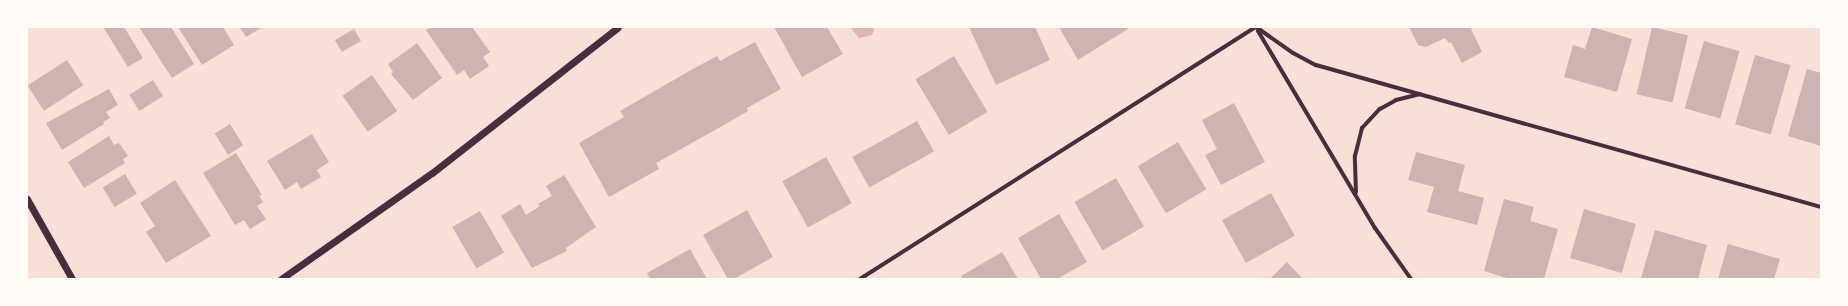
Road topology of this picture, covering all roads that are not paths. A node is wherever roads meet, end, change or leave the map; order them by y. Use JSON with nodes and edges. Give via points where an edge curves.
{"nodes":[{"id":1,"x":618,"y":27,"type":"edge"},
{"id":2,"x":1256,"y":27,"type":"edge"},
{"id":3,"x":1421,"y":94,"type":"junction"},
{"id":4,"x":1357,"y":195,"type":"junction"},
{"id":5,"x":27,"y":199,"type":"edge"},
{"id":6,"x":1821,"y":206,"type":"edge"},
{"id":7,"x":72,"y":279,"type":"edge"},
{"id":8,"x":281,"y":279,"type":"edge"},
{"id":9,"x":860,"y":279,"type":"edge"},
{"id":10,"x":1411,"y":279,"type":"edge"}],
"edges":[{"from":1,"to":8,"type":"street","via":[[432,172]]},
{"from":2,"to":3,"type":"street","via":[[1293,53],[1316,65]]},
{"from":2,"to":4,"type":"street"},
{"from":2,"to":9,"type":"street"},
{"from":3,"to":4,"type":"street","via":[[1396,100],[1380,109],[1362,128],[1356,142]]},
{"from":3,"to":6,"type":"street"},
{"from":4,"to":10,"type":"street","via":[[1375,228]]},
{"from":5,"to":7,"type":"street"}]}
